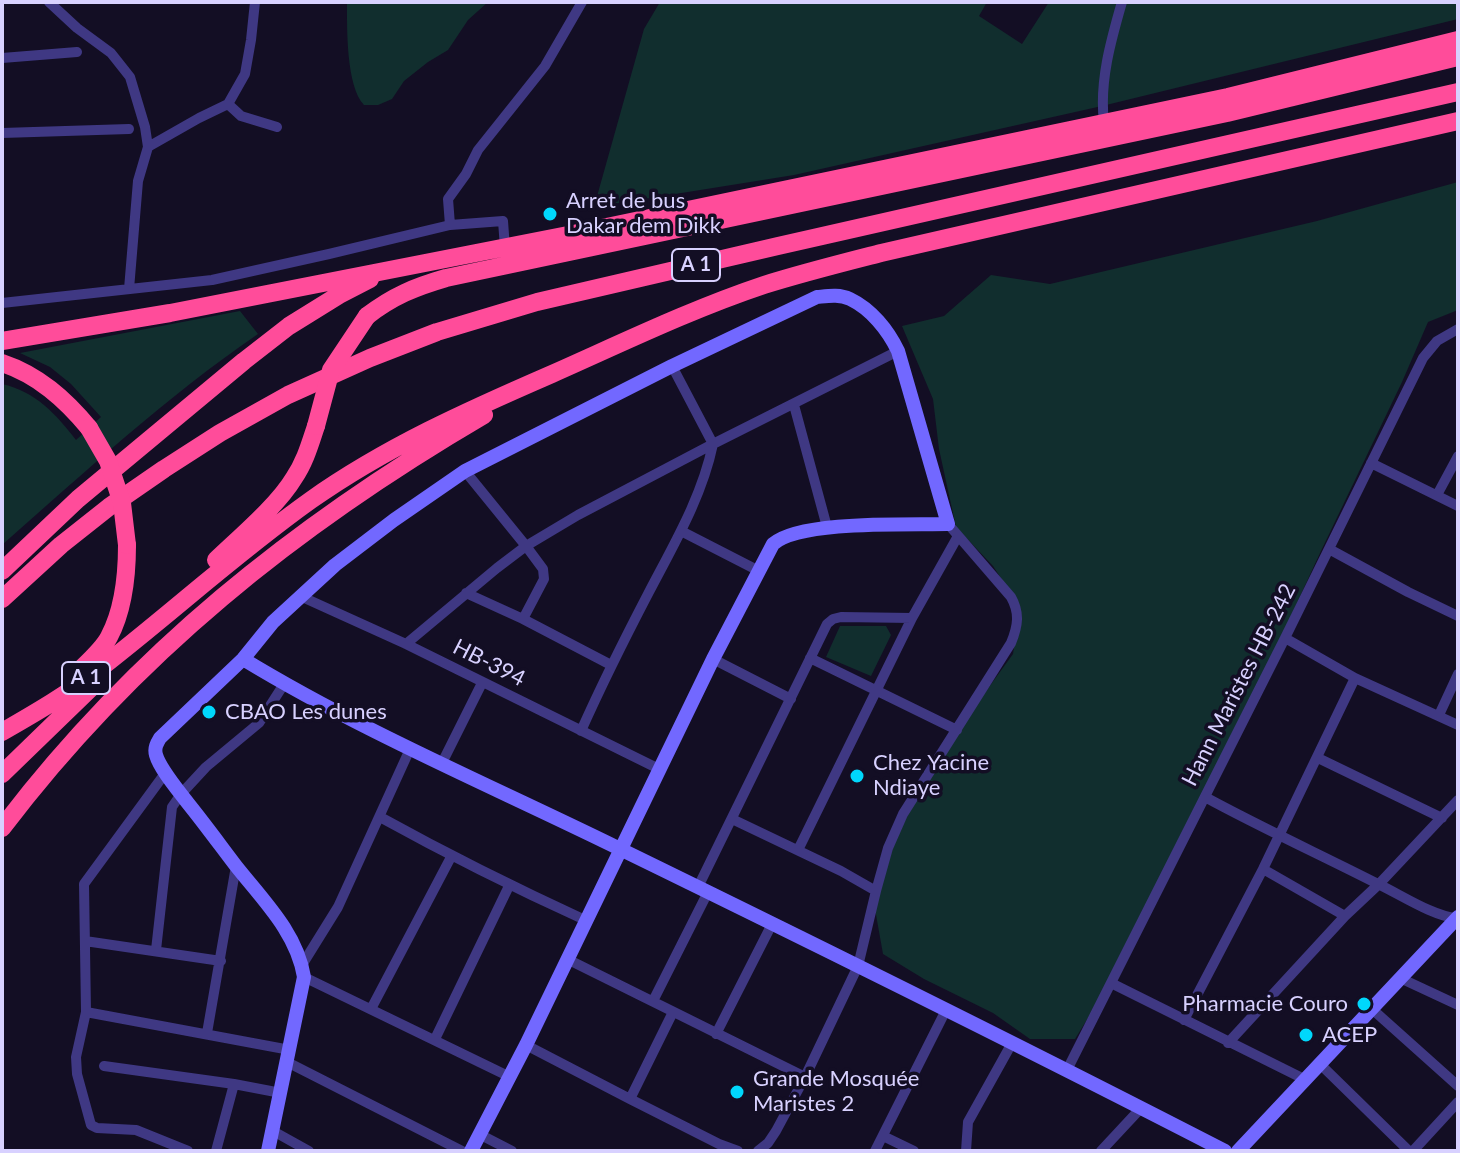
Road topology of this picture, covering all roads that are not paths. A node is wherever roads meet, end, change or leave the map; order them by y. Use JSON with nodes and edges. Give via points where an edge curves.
{"nodes":[{"id":1,"x":49,"y":2,"type":"edge"},
{"id":2,"x":255,"y":2,"type":"edge"},
{"id":3,"x":582,"y":2,"type":"edge"},
{"id":4,"x":1122,"y":2,"type":"edge"},
{"id":5,"x":1458,"y":40,"type":"edge"},
{"id":6,"x":77,"y":52,"type":"dead end"},
{"id":7,"x":1458,"y":57,"type":"edge"},
{"id":8,"x":2,"y":58,"type":"edge"},
{"id":9,"x":1458,"y":92,"type":"edge"},
{"id":10,"x":228,"y":104,"type":"junction"},
{"id":11,"x":1458,"y":121,"type":"edge"},
{"id":12,"x":1104,"y":122,"type":"junction"},
{"id":13,"x":277,"y":127,"type":"dead end"},
{"id":14,"x":129,"y":129,"type":"dead end"},
{"id":15,"x":2,"y":133,"type":"edge"},
{"id":16,"x":148,"y":147,"type":"junction"},
{"id":17,"x":450,"y":225,"type":"junction"},
{"id":18,"x":505,"y":248,"type":"junction"},
{"id":19,"x":390,"y":269,"type":"junction"},
{"id":20,"x":129,"y":289,"type":"junction"},
{"id":21,"x":2,"y":303,"type":"edge"},
{"id":22,"x":1458,"y":329,"type":"edge"},
{"id":23,"x":2,"y":341,"type":"edge"},
{"id":24,"x":898,"y":351,"type":"junction"},
{"id":25,"x":584,"y":359,"type":"junction"},
{"id":26,"x":2,"y":363,"type":"edge"},
{"id":27,"x":672,"y":366,"type":"junction"},
{"id":28,"x":794,"y":405,"type":"junction"},
{"id":29,"x":713,"y":444,"type":"junction"},
{"id":30,"x":1458,"y":456,"type":"edge"},
{"id":31,"x":1371,"y":463,"type":"junction"},
{"id":32,"x":465,"y":471,"type":"junction"},
{"id":33,"x":1437,"y":495,"type":"junction"},
{"id":34,"x":1458,"y":506,"type":"edge"},
{"id":35,"x":827,"y":527,"type":"junction"},
{"id":36,"x":953,"y":530,"type":"junction"},
{"id":37,"x":681,"y":531,"type":"junction"},
{"id":38,"x":526,"y":546,"type":"junction"},
{"id":39,"x":1329,"y":549,"type":"junction"},
{"id":40,"x":2,"y":571,"type":"edge"},
{"id":41,"x":759,"y":571,"type":"junction"},
{"id":42,"x":466,"y":593,"type":"junction"},
{"id":43,"x":300,"y":596,"type":"junction"},
{"id":44,"x":2,"y":599,"type":"edge"},
{"id":45,"x":1458,"y":616,"type":"edge"},
{"id":46,"x":912,"y":618,"type":"junction"},
{"id":47,"x":523,"y":619,"type":"junction"},
{"id":48,"x":146,"y":632,"type":"junction"},
{"id":49,"x":1285,"y":638,"type":"junction"},
{"id":50,"x":108,"y":639,"type":"junction"},
{"id":51,"x":406,"y":644,"type":"junction"},
{"id":52,"x":810,"y":658,"type":"junction"},
{"id":53,"x":243,"y":659,"type":"junction"},
{"id":54,"x":713,"y":659,"type":"junction"},
{"id":55,"x":611,"y":665,"type":"junction"},
{"id":56,"x":1458,"y":674,"type":"edge"},
{"id":57,"x":1355,"y":678,"type":"junction"},
{"id":58,"x":92,"y":681,"type":"junction"},
{"id":59,"x":482,"y":683,"type":"junction"},
{"id":60,"x":284,"y":684,"type":"junction"},
{"id":61,"x":877,"y":689,"type":"junction"},
{"id":62,"x":791,"y":699,"type":"junction"},
{"id":63,"x":1439,"y":715,"type":"junction"},
{"id":64,"x":23,"y":719,"type":"junction"},
{"id":65,"x":1458,"y":725,"type":"edge"},
{"id":66,"x":957,"y":730,"type":"junction"},
{"id":67,"x":581,"y":731,"type":"junction"},
{"id":68,"x":2,"y":732,"type":"edge"},
{"id":69,"x":410,"y":749,"type":"junction"},
{"id":70,"x":1318,"y":758,"type":"junction"},
{"id":71,"x":442,"y":763,"type":"junction"},
{"id":72,"x":659,"y":769,"type":"junction"},
{"id":73,"x":166,"y":772,"type":"junction"},
{"id":74,"x":2,"y":774,"type":"edge"},
{"id":75,"x":181,"y":794,"type":"junction"},
{"id":76,"x":1205,"y":797,"type":"junction"},
{"id":77,"x":1458,"y":800,"type":"edge"},
{"id":78,"x":380,"y":817,"type":"junction"},
{"id":79,"x":1442,"y":818,"type":"junction"},
{"id":80,"x":732,"y":819,"type":"junction"},
{"id":81,"x":2,"y":828,"type":"edge"},
{"id":82,"x":1279,"y":836,"type":"junction"},
{"id":83,"x":621,"y":849,"type":"junction"},
{"id":84,"x":798,"y":850,"type":"junction"},
{"id":85,"x":451,"y":857,"type":"junction"},
{"id":86,"x":236,"y":866,"type":"junction"},
{"id":87,"x":1263,"y":869,"type":"junction"},
{"id":88,"x":1379,"y":884,"type":"junction"},
{"id":89,"x":509,"y":886,"type":"junction"},
{"id":90,"x":703,"y":889,"type":"junction"},
{"id":91,"x":876,"y":891,"type":"junction"},
{"id":92,"x":1345,"y":916,"type":"junction"},
{"id":93,"x":1458,"y":918,"type":"edge"},
{"id":94,"x":585,"y":920,"type":"junction"},
{"id":95,"x":772,"y":924,"type":"junction"},
{"id":96,"x":85,"y":941,"type":"junction"},
{"id":97,"x":156,"y":950,"type":"junction"},
{"id":98,"x":567,"y":959,"type":"junction"},
{"id":99,"x":221,"y":961,"type":"junction"},
{"id":100,"x":858,"y":966,"type":"junction"},
{"id":101,"x":303,"y":971,"type":"junction"},
{"id":102,"x":1400,"y":978,"type":"junction"},
{"id":103,"x":1111,"y":983,"type":"junction"},
{"id":104,"x":653,"y":1001,"type":"junction"},
{"id":105,"x":1458,"y":1005,"type":"edge"},
{"id":106,"x":371,"y":1009,"type":"junction"},
{"id":107,"x":1372,"y":1009,"type":"junction"},
{"id":108,"x":946,"y":1010,"type":"junction"},
{"id":109,"x":86,"y":1012,"type":"junction"},
{"id":110,"x":673,"y":1012,"type":"junction"},
{"id":111,"x":1184,"y":1020,"type":"junction"},
{"id":112,"x":207,"y":1033,"type":"junction"},
{"id":113,"x":716,"y":1034,"type":"junction"},
{"id":114,"x":435,"y":1039,"type":"junction"},
{"id":115,"x":1012,"y":1043,"type":"junction"},
{"id":116,"x":1228,"y":1043,"type":"junction"},
{"id":117,"x":526,"y":1045,"type":"junction"},
{"id":118,"x":288,"y":1056,"type":"junction"},
{"id":119,"x":1320,"y":1064,"type":"junction"},
{"id":120,"x":104,"y":1066,"type":"dead end"},
{"id":121,"x":1067,"y":1070,"type":"junction"},
{"id":122,"x":508,"y":1076,"type":"junction"},
{"id":123,"x":805,"y":1077,"type":"junction"},
{"id":124,"x":1306,"y":1080,"type":"junction"},
{"id":125,"x":234,"y":1084,"type":"junction"},
{"id":126,"x":1458,"y":1086,"type":"edge"},
{"id":127,"x":281,"y":1093,"type":"junction"},
{"id":128,"x":630,"y":1099,"type":"junction"},
{"id":129,"x":1458,"y":1102,"type":"edge"},
{"id":130,"x":1141,"y":1108,"type":"junction"},
{"id":131,"x":273,"y":1131,"type":"junction"},
{"id":132,"x":479,"y":1134,"type":"junction"},
{"id":133,"x":883,"y":1136,"type":"junction"},
{"id":134,"x":717,"y":1147,"type":"edge"},
{"id":135,"x":188,"y":1151,"type":"edge"},
{"id":136,"x":216,"y":1151,"type":"edge"},
{"id":137,"x":268,"y":1151,"type":"edge"},
{"id":138,"x":309,"y":1151,"type":"edge"},
{"id":139,"x":462,"y":1151,"type":"edge"},
{"id":140,"x":471,"y":1151,"type":"edge"},
{"id":141,"x":512,"y":1151,"type":"edge"},
{"id":142,"x":738,"y":1151,"type":"edge"},
{"id":143,"x":758,"y":1151,"type":"edge"},
{"id":144,"x":875,"y":1151,"type":"edge"},
{"id":145,"x":914,"y":1151,"type":"edge"},
{"id":146,"x":966,"y":1151,"type":"edge"},
{"id":147,"x":1101,"y":1151,"type":"edge"},
{"id":148,"x":1225,"y":1151,"type":"edge"},
{"id":149,"x":1238,"y":1151,"type":"edge"},
{"id":150,"x":1411,"y":1151,"type":"edge"}],
"edges":[{"from":1,"to":16,"type":"street","via":[[111,53],[130,77]]},
{"from":2,"to":10,"type":"street","via":[[245,74]]},
{"from":3,"to":17,"type":"street","via":[[545,66],[478,150],[448,199]]},
{"from":4,"to":12,"type":"street","via":[[1103,87]]},
{"from":5,"to":12,"type":"highway"},
{"from":6,"to":8,"type":"street"},
{"from":7,"to":48,"type":"highway","bridge":true,"via":[[1227,113],[412,288],[367,316],[331,370],[293,481]]},
{"from":9,"to":44,"type":"highway","number":"A 1","via":[[537,302],[437,332],[288,395],[220,433],[109,507]]},
{"from":10,"to":13,"type":"street","via":[[241,116]]},
{"from":10,"to":16,"type":"street"},
{"from":11,"to":25,"type":"highway","number":"A 1","via":[[826,267],[764,285]]},
{"from":12,"to":18,"type":"highway"},
{"from":14,"to":15,"type":"street"},
{"from":16,"to":20,"type":"street","via":[[138,181]]},
{"from":17,"to":18,"type":"street","via":[[503,221]]},
{"from":17,"to":20,"type":"street","via":[[212,280]]},
{"from":18,"to":19,"type":"highway"},
{"from":19,"to":23,"type":"highway"},
{"from":19,"to":40,"type":"highway","via":[[289,326],[78,499]]},
{"from":20,"to":21,"type":"street"},
{"from":22,"to":31,"type":"street","name":"Hann Maristes HB-242","via":[[1437,341],[1423,358]]},
{"from":24,"to":27,"type":"street","via":[[873,316],[850,299],[828,296]]},
{"from":24,"to":28,"type":"street"},
{"from":24,"to":36,"type":"street"},
{"from":25,"to":48,"type":"highway","via":[[451,419],[362,467],[209,578]]},
{"from":25,"to":81,"type":"highway","number":"A 1","via":[[419,454],[282,548],[111,699]]},
{"from":26,"to":50,"type":"highway","bridge":true,"via":[[66,401],[108,461],[122,503],[127,545],[125,586]]},
{"from":27,"to":29,"type":"street"},
{"from":27,"to":32,"type":"street"},
{"from":28,"to":29,"type":"street"},
{"from":28,"to":35,"type":"street"},
{"from":29,"to":37,"type":"street"},
{"from":29,"to":38,"type":"street"},
{"from":30,"to":33,"type":"street"},
{"from":31,"to":33,"type":"street"},
{"from":31,"to":39,"type":"street","name":"Hann Maristes HB-242"},
{"from":32,"to":38,"type":"street"},
{"from":32,"to":43,"type":"street"},
{"from":33,"to":34,"type":"street"},
{"from":35,"to":36,"type":"street"},
{"from":35,"to":41,"type":"street","via":[[780,537]]},
{"from":36,"to":46,"type":"street"},
{"from":36,"to":66,"type":"street","via":[[1011,597],[1018,618],[1011,643]]},
{"from":37,"to":41,"type":"street"},
{"from":37,"to":55,"type":"street"},
{"from":38,"to":42,"type":"street"},
{"from":38,"to":47,"type":"street","via":[[544,579]]},
{"from":39,"to":45,"type":"street"},
{"from":39,"to":49,"type":"street","name":"Hann Maristes HB-242"},
{"from":41,"to":54,"type":"street"},
{"from":42,"to":47,"type":"street"},
{"from":42,"to":51,"type":"street"},
{"from":43,"to":51,"type":"street","name":"HB-394"},
{"from":43,"to":53,"type":"street"},
{"from":46,"to":52,"type":"street","via":[[833,619]]},
{"from":46,"to":61,"type":"street"},
{"from":47,"to":55,"type":"street"},
{"from":48,"to":58,"type":"highway","number":"A 1"},
{"from":49,"to":57,"type":"street"},
{"from":49,"to":76,"type":"street","name":"Hann Maristes HB-242"},
{"from":50,"to":58,"type":"highway"},
{"from":50,"to":64,"type":"highway","via":[[46,703]]},
{"from":51,"to":59,"type":"street","name":"HB-394"},
{"from":52,"to":61,"type":"street"},
{"from":52,"to":62,"type":"street"},
{"from":53,"to":60,"type":"street"},
{"from":53,"to":73,"type":"street","via":[[160,738],[156,756]]},
{"from":54,"to":62,"type":"street"},
{"from":54,"to":72,"type":"street"},
{"from":55,"to":67,"type":"street"},
{"from":56,"to":63,"type":"street"},
{"from":57,"to":63,"type":"street"},
{"from":57,"to":70,"type":"street"},
{"from":58,"to":64,"type":"highway","number":"A 1"},
{"from":58,"to":74,"type":"highway"},
{"from":59,"to":67,"type":"street","name":"HB-394"},
{"from":59,"to":71,"type":"street"},
{"from":60,"to":69,"type":"street"},
{"from":60,"to":75,"type":"street","via":[[259,723]]},
{"from":61,"to":66,"type":"street"},
{"from":61,"to":84,"type":"street"},
{"from":62,"to":80,"type":"street"},
{"from":63,"to":65,"type":"street"},
{"from":64,"to":68,"type":"highway","number":"A 1"},
{"from":66,"to":91,"type":"street","via":[[903,814]]},
{"from":67,"to":72,"type":"street","name":"HB-394"},
{"from":69,"to":71,"type":"street"},
{"from":69,"to":78,"type":"street"},
{"from":70,"to":79,"type":"street"},
{"from":70,"to":82,"type":"street"},
{"from":71,"to":83,"type":"street"},
{"from":72,"to":83,"type":"street"},
{"from":73,"to":75,"type":"street"},
{"from":73,"to":96,"type":"street","via":[[86,879]]},
{"from":75,"to":86,"type":"street"},
{"from":75,"to":97,"type":"street","via":[[172,807]]},
{"from":76,"to":82,"type":"street"},
{"from":76,"to":103,"type":"street","name":"Hann Maristes HB-242"},
{"from":77,"to":79,"type":"street"},
{"from":78,"to":85,"type":"street"},
{"from":78,"to":101,"type":"street"},
{"from":79,"to":88,"type":"street"},
{"from":80,"to":84,"type":"street"},
{"from":80,"to":90,"type":"street"},
{"from":82,"to":87,"type":"street"},
{"from":82,"to":88,"type":"street"},
{"from":83,"to":90,"type":"street"},
{"from":83,"to":94,"type":"street"},
{"from":84,"to":91,"type":"street"},
{"from":85,"to":89,"type":"street"},
{"from":85,"to":106,"type":"street"},
{"from":86,"to":99,"type":"street"},
{"from":86,"to":101,"type":"street","via":[[285,929]]},
{"from":87,"to":92,"type":"street"},
{"from":87,"to":111,"type":"street"},
{"from":88,"to":92,"type":"street"},
{"from":88,"to":93,"type":"street","via":[[1432,912]]},
{"from":89,"to":94,"type":"street"},
{"from":89,"to":114,"type":"street"},
{"from":90,"to":95,"type":"street"},
{"from":90,"to":104,"type":"street"},
{"from":91,"to":100,"type":"street"},
{"from":92,"to":116,"type":"street"},
{"from":93,"to":102,"type":"street"},
{"from":94,"to":98,"type":"street"},
{"from":95,"to":100,"type":"street"},
{"from":95,"to":113,"type":"street"},
{"from":96,"to":97,"type":"street"},
{"from":96,"to":109,"type":"street"},
{"from":97,"to":99,"type":"street"},
{"from":98,"to":104,"type":"street"},
{"from":98,"to":117,"type":"street"},
{"from":99,"to":112,"type":"street"},
{"from":100,"to":108,"type":"street"},
{"from":100,"to":123,"type":"street"},
{"from":101,"to":106,"type":"street"},
{"from":101,"to":118,"type":"street"},
{"from":102,"to":105,"type":"street"},
{"from":102,"to":107,"type":"street"},
{"from":103,"to":111,"type":"street"},
{"from":103,"to":121,"type":"street","name":"Hann Maristes HB-242"},
{"from":104,"to":110,"type":"street"},
{"from":106,"to":114,"type":"street"},
{"from":107,"to":119,"type":"street"},
{"from":107,"to":126,"type":"street"},
{"from":108,"to":115,"type":"street"},
{"from":108,"to":133,"type":"street"},
{"from":109,"to":112,"type":"street"},
{"from":109,"to":135,"type":"street","via":[[76,1057],[91,1125],[136,1130]]},
{"from":110,"to":113,"type":"street"},
{"from":110,"to":128,"type":"street"},
{"from":111,"to":116,"type":"street"},
{"from":112,"to":118,"type":"street"},
{"from":113,"to":123,"type":"street"},
{"from":114,"to":122,"type":"street"},
{"from":115,"to":121,"type":"street"},
{"from":115,"to":146,"type":"street","via":[[968,1122]]},
{"from":116,"to":124,"type":"street"},
{"from":117,"to":122,"type":"street"},
{"from":117,"to":128,"type":"street"},
{"from":118,"to":127,"type":"street"},
{"from":118,"to":139,"type":"street"},
{"from":119,"to":124,"type":"street"},
{"from":119,"to":150,"type":"street"},
{"from":120,"to":125,"type":"street"},
{"from":121,"to":130,"type":"street"},
{"from":122,"to":132,"type":"street"},
{"from":123,"to":143,"type":"street","via":[[776,1131]]},
{"from":124,"to":149,"type":"street"},
{"from":125,"to":127,"type":"street"},
{"from":125,"to":136,"type":"street"},
{"from":127,"to":131,"type":"street"},
{"from":128,"to":134,"type":"street"},
{"from":129,"to":150,"type":"street"},
{"from":130,"to":147,"type":"street"},
{"from":130,"to":148,"type":"street"},
{"from":131,"to":137,"type":"street"},
{"from":131,"to":138,"type":"street"},
{"from":132,"to":140,"type":"street"},
{"from":132,"to":141,"type":"street"},
{"from":133,"to":144,"type":"street"},
{"from":133,"to":145,"type":"street"},
{"from":134,"to":142,"type":"street"}]}
